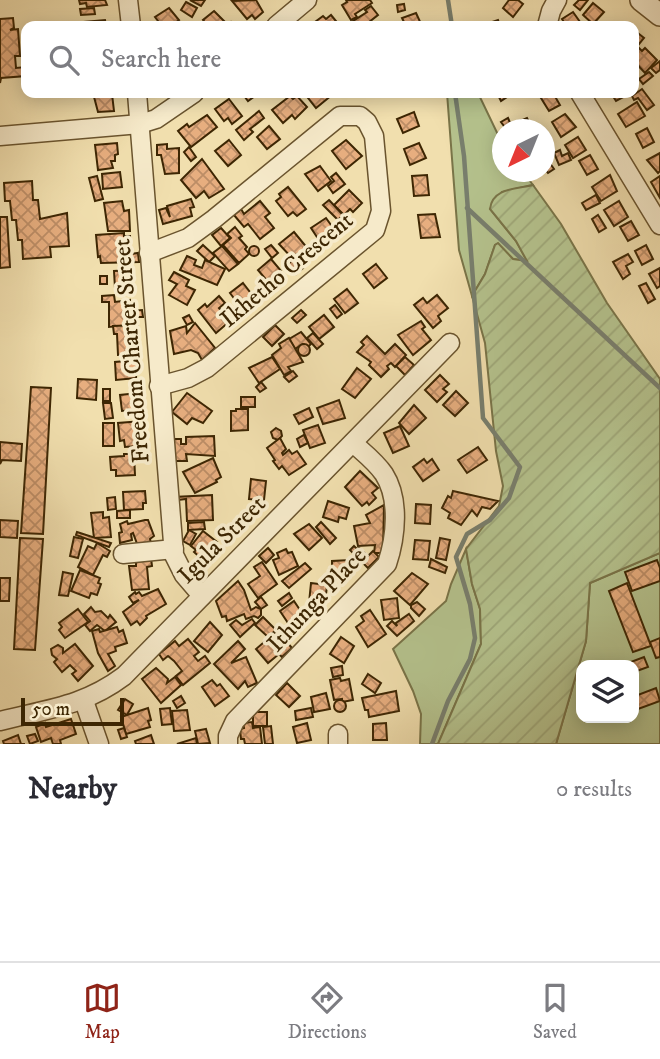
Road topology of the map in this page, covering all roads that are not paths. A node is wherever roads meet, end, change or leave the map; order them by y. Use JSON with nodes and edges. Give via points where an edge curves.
{"nodes":[{"id":1,"x":128,"y":0,"type":"edge"},
{"id":2,"x":307,"y":0,"type":"edge"},
{"id":3,"x":558,"y":0,"type":"edge"},
{"id":4,"x":641,"y":0,"type":"edge"},
{"id":5,"x":660,"y":15,"type":"edge"},
{"id":6,"x":130,"y":21,"type":"edge"},
{"id":7,"x":282,"y":21,"type":"edge"},
{"id":8,"x":548,"y":21,"type":"edge"},
{"id":9,"x":137,"y":98,"type":"edge"},
{"id":10,"x":187,"y":98,"type":"edge"},
{"id":11,"x":583,"y":98,"type":"edge"},
{"id":12,"x":140,"y":124,"type":"junction"},
{"id":13,"x":0,"y":136,"type":"edge"},
{"id":14,"x":660,"y":225,"type":"edge"},
{"id":15,"x":149,"y":253,"type":"junction"},
{"id":16,"x":450,"y":343,"type":"dead end"},
{"id":17,"x":159,"y":386,"type":"junction"},
{"id":18,"x":353,"y":443,"type":"junction"},
{"id":19,"x":174,"y":549,"type":"junction"},
{"id":20,"x":123,"y":554,"type":"dead end"},
{"id":21,"x":202,"y":596,"type":"junction"},
{"id":22,"x":84,"y":701,"type":"junction"},
{"id":23,"x":0,"y":720,"type":"edge"},
{"id":24,"x":99,"y":744,"type":"edge"},
{"id":25,"x":228,"y":744,"type":"edge"}],
"edges":[{"from":1,"to":6,"type":"street"},
{"from":2,"to":7,"type":"street"},
{"from":3,"to":8,"type":"street"},
{"from":4,"to":5,"type":"street"},
{"from":9,"to":12,"type":"street","name":"Freedom Charter Street"},
{"from":10,"to":12,"type":"street"},
{"from":11,"to":14,"type":"street"},
{"from":12,"to":13,"type":"street"},
{"from":12,"to":15,"type":"street","name":"Freedom Charter Street"},
{"from":15,"to":17,"type":"street","name":"Freedom Charter Street"},
{"from":15,"to":17,"type":"street","name":"Ikhetho Crescent","via":[[188,238],[340,116],[360,116],[372,129],[381,211],[375,230],[207,368]]},
{"from":16,"to":18,"type":"street","name":"Igula Street"},
{"from":17,"to":19,"type":"street","name":"Freedom Charter Street"},
{"from":18,"to":21,"type":"street","name":"Igula Street"},
{"from":18,"to":25,"type":"street","name":"Ithunga Place","via":[[391,486],[394,529],[387,564],[235,721]]},
{"from":19,"to":20,"type":"street"},
{"from":19,"to":21,"type":"street","name":"Freedom Charter Street","via":[[177,565]]},
{"from":21,"to":22,"type":"street","name":"Igula Street","via":[[124,676]]},
{"from":22,"to":23,"type":"street","name":"Igula Street"},
{"from":22,"to":24,"type":"street"}]}
